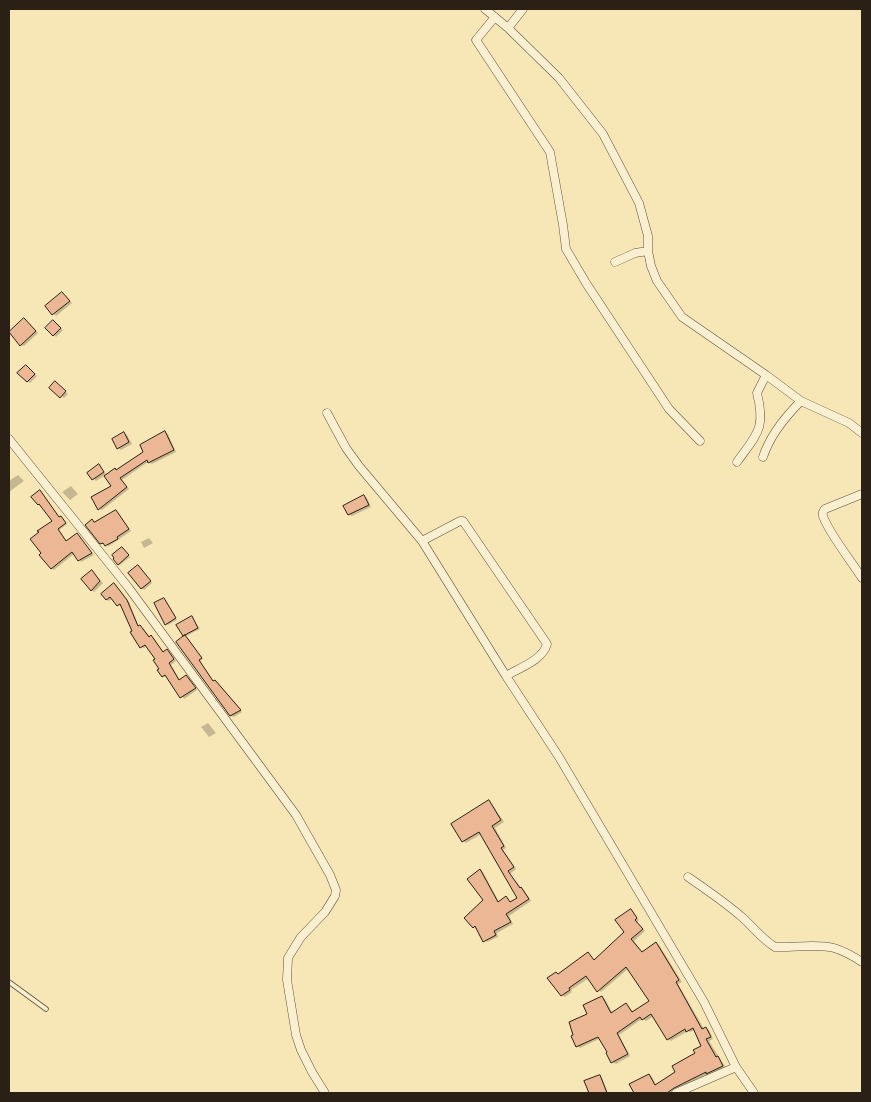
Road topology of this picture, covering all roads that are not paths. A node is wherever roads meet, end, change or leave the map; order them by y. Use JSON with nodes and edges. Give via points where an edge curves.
{"nodes":[{"id":1,"x":485,"y":9,"type":"edge"},
{"id":2,"x":523,"y":9,"type":"edge"},
{"id":3,"x":495,"y":17,"type":"junction"},
{"id":4,"x":508,"y":28,"type":"junction"},
{"id":5,"x":648,"y":251,"type":"junction"},
{"id":6,"x":615,"y":262,"type":"dead end"},
{"id":7,"x":766,"y":375,"type":"junction"},
{"id":8,"x":801,"y":400,"type":"junction"},
{"id":9,"x":327,"y":413,"type":"dead end"},
{"id":10,"x":862,"y":433,"type":"edge"},
{"id":11,"x":9,"y":439,"type":"edge"},
{"id":12,"x":700,"y":441,"type":"dead end"},
{"id":13,"x":762,"y":457,"type":"dead end"},
{"id":14,"x":737,"y":462,"type":"dead end"},
{"id":15,"x":862,"y":494,"type":"edge"},
{"id":16,"x":422,"y":541,"type":"junction"},
{"id":17,"x":862,"y":578,"type":"edge"},
{"id":18,"x":506,"y":676,"type":"junction"},
{"id":19,"x":688,"y":877,"type":"dead end"},
{"id":20,"x":862,"y":962,"type":"edge"},
{"id":21,"x":9,"y":982,"type":"edge"},
{"id":22,"x":46,"y":1009,"type":"dead end"},
{"id":23,"x":736,"y":1067,"type":"junction"},
{"id":24,"x":326,"y":1093,"type":"edge"},
{"id":25,"x":676,"y":1093,"type":"edge"},
{"id":26,"x":754,"y":1093,"type":"edge"}],
"edges":[{"from":1,"to":3,"type":"street"},
{"from":2,"to":4,"type":"street"},
{"from":3,"to":4,"type":"street"},
{"from":3,"to":12,"type":"street","via":[[476,40],[550,152],[566,249],[669,409]]},
{"from":4,"to":5,"type":"street","via":[[559,78],[603,134],[639,203],[648,236]]},
{"from":5,"to":6,"type":"street"},
{"from":5,"to":7,"type":"street","via":[[656,281],[682,317]]},
{"from":7,"to":8,"type":"street"},
{"from":7,"to":14,"type":"street","via":[[757,393],[760,428]]},
{"from":8,"to":10,"type":"street","via":[[849,423]]},
{"from":8,"to":13,"type":"street","via":[[786,416]]},
{"from":9,"to":16,"type":"street","via":[[359,466]]},
{"from":11,"to":24,"type":"street","via":[[145,610],[296,815],[330,875],[335,896],[288,958],[287,980],[301,1050]]},
{"from":15,"to":17,"type":"street","via":[[823,512]]},
{"from":16,"to":18,"type":"street"},
{"from":16,"to":18,"type":"street","via":[[463,521],[545,640],[546,647],[539,656]]},
{"from":18,"to":23,"type":"street","via":[[631,876],[704,1002]]},
{"from":19,"to":20,"type":"street","via":[[732,908],[775,947],[834,948]]},
{"from":21,"to":22,"type":"lane"},
{"from":23,"to":25,"type":"street"},
{"from":23,"to":26,"type":"street"}]}
